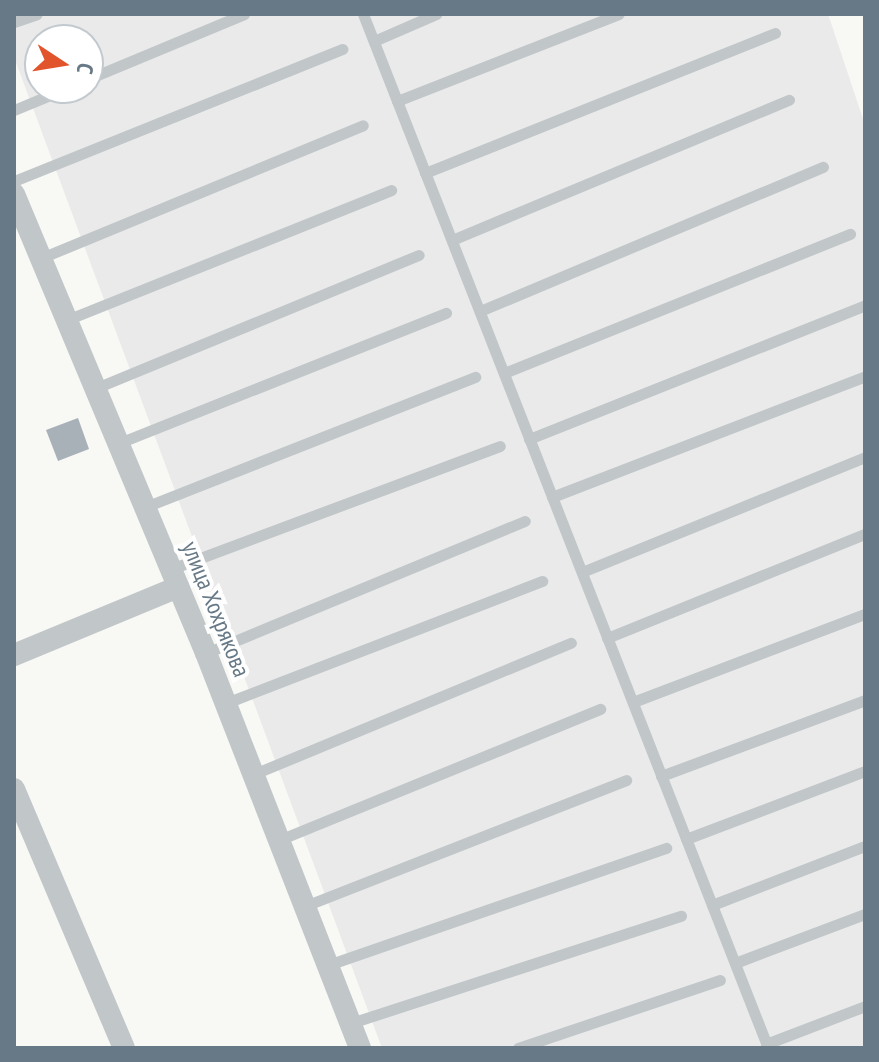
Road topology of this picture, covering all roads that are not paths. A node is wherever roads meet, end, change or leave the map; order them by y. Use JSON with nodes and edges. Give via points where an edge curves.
{"nodes":[{"id":1,"x":37,"y":14,"type":"edge"},
{"id":2,"x":244,"y":14,"type":"edge"},
{"id":3,"x":363,"y":14,"type":"edge"},
{"id":4,"x":436,"y":14,"type":"edge"},
{"id":5,"x":619,"y":14,"type":"edge"},
{"id":6,"x":14,"y":22,"type":"edge"},
{"id":7,"x":775,"y":33,"type":"dead end"},
{"id":8,"x":374,"y":41,"type":"junction"},
{"id":9,"x":342,"y":49,"type":"dead end"},
{"id":10,"x":104,"y":72,"type":"edge"},
{"id":11,"x":789,"y":100,"type":"dead end"},
{"id":12,"x":397,"y":101,"type":"junction"},
{"id":13,"x":363,"y":125,"type":"dead end"},
{"id":14,"x":823,"y":167,"type":"dead end"},
{"id":15,"x":425,"y":173,"type":"junction"},
{"id":16,"x":14,"y":181,"type":"edge"},
{"id":17,"x":391,"y":190,"type":"dead end"},
{"id":18,"x":14,"y":194,"type":"edge"},
{"id":19,"x":850,"y":234,"type":"dead end"},
{"id":20,"x":452,"y":240,"type":"junction"},
{"id":21,"x":419,"y":255,"type":"dead end"},
{"id":22,"x":41,"y":258,"type":"junction"},
{"id":23,"x":865,"y":305,"type":"edge"},
{"id":24,"x":480,"y":311,"type":"junction"},
{"id":25,"x":446,"y":313,"type":"dead end"},
{"id":26,"x":69,"y":319,"type":"junction"},
{"id":27,"x":504,"y":373,"type":"junction"},
{"id":28,"x":865,"y":376,"type":"edge"},
{"id":29,"x":475,"y":377,"type":"dead end"},
{"id":30,"x":96,"y":388,"type":"junction"},
{"id":31,"x":529,"y":439,"type":"junction"},
{"id":32,"x":119,"y":443,"type":"junction"},
{"id":33,"x":500,"y":446,"type":"dead end"},
{"id":34,"x":865,"y":457,"type":"edge"},
{"id":35,"x":552,"y":497,"type":"junction"},
{"id":36,"x":145,"y":507,"type":"junction"},
{"id":37,"x":525,"y":521,"type":"dead end"},
{"id":38,"x":865,"y":534,"type":"edge"},
{"id":39,"x":582,"y":572,"type":"junction"},
{"id":40,"x":175,"y":578,"type":"junction"},
{"id":41,"x":542,"y":581,"type":"dead end"},
{"id":42,"x":865,"y":614,"type":"edge"},
{"id":43,"x":607,"y":638,"type":"junction"},
{"id":44,"x":571,"y":643,"type":"dead end"},
{"id":45,"x":206,"y":653,"type":"junction"},
{"id":46,"x":14,"y":655,"type":"edge"},
{"id":47,"x":865,"y":700,"type":"edge"},
{"id":48,"x":633,"y":702,"type":"junction"},
{"id":49,"x":226,"y":703,"type":"junction"},
{"id":50,"x":600,"y":709,"type":"dead end"},
{"id":51,"x":865,"y":771,"type":"edge"},
{"id":52,"x":254,"y":774,"type":"junction"},
{"id":53,"x":661,"y":776,"type":"junction"},
{"id":54,"x":626,"y":780,"type":"dead end"},
{"id":55,"x":14,"y":789,"type":"edge"},
{"id":56,"x":686,"y":839,"type":"junction"},
{"id":57,"x":279,"y":840,"type":"junction"},
{"id":58,"x":865,"y":846,"type":"edge"},
{"id":59,"x":666,"y":848,"type":"dead end"},
{"id":60,"x":712,"y":905,"type":"junction"},
{"id":61,"x":305,"y":906,"type":"junction"},
{"id":62,"x":865,"y":914,"type":"edge"},
{"id":63,"x":681,"y":916,"type":"dead end"},
{"id":64,"x":735,"y":963,"type":"junction"},
{"id":65,"x":328,"y":965,"type":"junction"},
{"id":66,"x":720,"y":980,"type":"dead end"},
{"id":67,"x":865,"y":1006,"type":"edge"},
{"id":68,"x":351,"y":1023,"type":"junction"},
{"id":69,"x":767,"y":1046,"type":"edge"},
{"id":70,"x":124,"y":1048,"type":"edge"},
{"id":71,"x":360,"y":1048,"type":"edge"},
{"id":72,"x":518,"y":1048,"type":"edge"}],
"edges":[{"from":1,"to":6,"type":"lane"},
{"from":2,"to":10,"type":"lane"},
{"from":3,"to":8,"type":"lane"},
{"from":4,"to":8,"type":"lane"},
{"from":5,"to":12,"type":"lane"},
{"from":7,"to":15,"type":"lane"},
{"from":8,"to":12,"type":"lane"},
{"from":9,"to":16,"type":"lane"},
{"from":11,"to":20,"type":"lane"},
{"from":12,"to":15,"type":"lane"},
{"from":13,"to":22,"type":"lane"},
{"from":14,"to":24,"type":"lane"},
{"from":15,"to":20,"type":"lane"},
{"from":17,"to":26,"type":"lane"},
{"from":18,"to":22,"type":"street","name":"улица Хохрякова"},
{"from":19,"to":27,"type":"lane"},
{"from":20,"to":24,"type":"lane"},
{"from":21,"to":30,"type":"lane"},
{"from":22,"to":26,"type":"street","name":"улица Хохрякова"},
{"from":23,"to":31,"type":"lane"},
{"from":24,"to":27,"type":"lane"},
{"from":25,"to":32,"type":"lane"},
{"from":26,"to":30,"type":"street","name":"улица Хохрякова"},
{"from":27,"to":31,"type":"lane"},
{"from":28,"to":35,"type":"lane"},
{"from":29,"to":36,"type":"lane"},
{"from":30,"to":32,"type":"street","name":"улица Хохрякова"},
{"from":31,"to":35,"type":"lane"},
{"from":32,"to":36,"type":"street","name":"улица Хохрякова"},
{"from":33,"to":40,"type":"lane"},
{"from":34,"to":39,"type":"lane"},
{"from":35,"to":39,"type":"lane"},
{"from":36,"to":40,"type":"street","name":"улица Хохрякова"},
{"from":37,"to":45,"type":"lane"},
{"from":38,"to":43,"type":"lane"},
{"from":39,"to":43,"type":"lane"},
{"from":40,"to":45,"type":"street","name":"улица Хохрякова"},
{"from":40,"to":46,"type":"street"},
{"from":41,"to":49,"type":"lane"},
{"from":42,"to":48,"type":"lane"},
{"from":43,"to":48,"type":"lane"},
{"from":44,"to":52,"type":"lane"},
{"from":45,"to":49,"type":"street","name":"улица Хохрякова"},
{"from":47,"to":53,"type":"lane"},
{"from":48,"to":53,"type":"lane"},
{"from":49,"to":52,"type":"street","name":"улица Хохрякова"},
{"from":50,"to":57,"type":"lane"},
{"from":51,"to":56,"type":"lane"},
{"from":52,"to":57,"type":"street","name":"улица Хохрякова"},
{"from":53,"to":56,"type":"lane"},
{"from":54,"to":61,"type":"lane"},
{"from":55,"to":70,"type":"street"},
{"from":56,"to":60,"type":"lane"},
{"from":57,"to":61,"type":"street","name":"улица Хохрякова"},
{"from":58,"to":60,"type":"lane"},
{"from":59,"to":65,"type":"lane"},
{"from":60,"to":64,"type":"lane"},
{"from":61,"to":65,"type":"street","name":"улица Хохрякова"},
{"from":62,"to":64,"type":"lane"},
{"from":63,"to":68,"type":"lane"},
{"from":64,"to":69,"type":"lane"},
{"from":65,"to":68,"type":"street","name":"улица Хохрякова"},
{"from":66,"to":72,"type":"lane"},
{"from":67,"to":69,"type":"lane"},
{"from":68,"to":71,"type":"street","name":"улица Хохрякова"}]}
